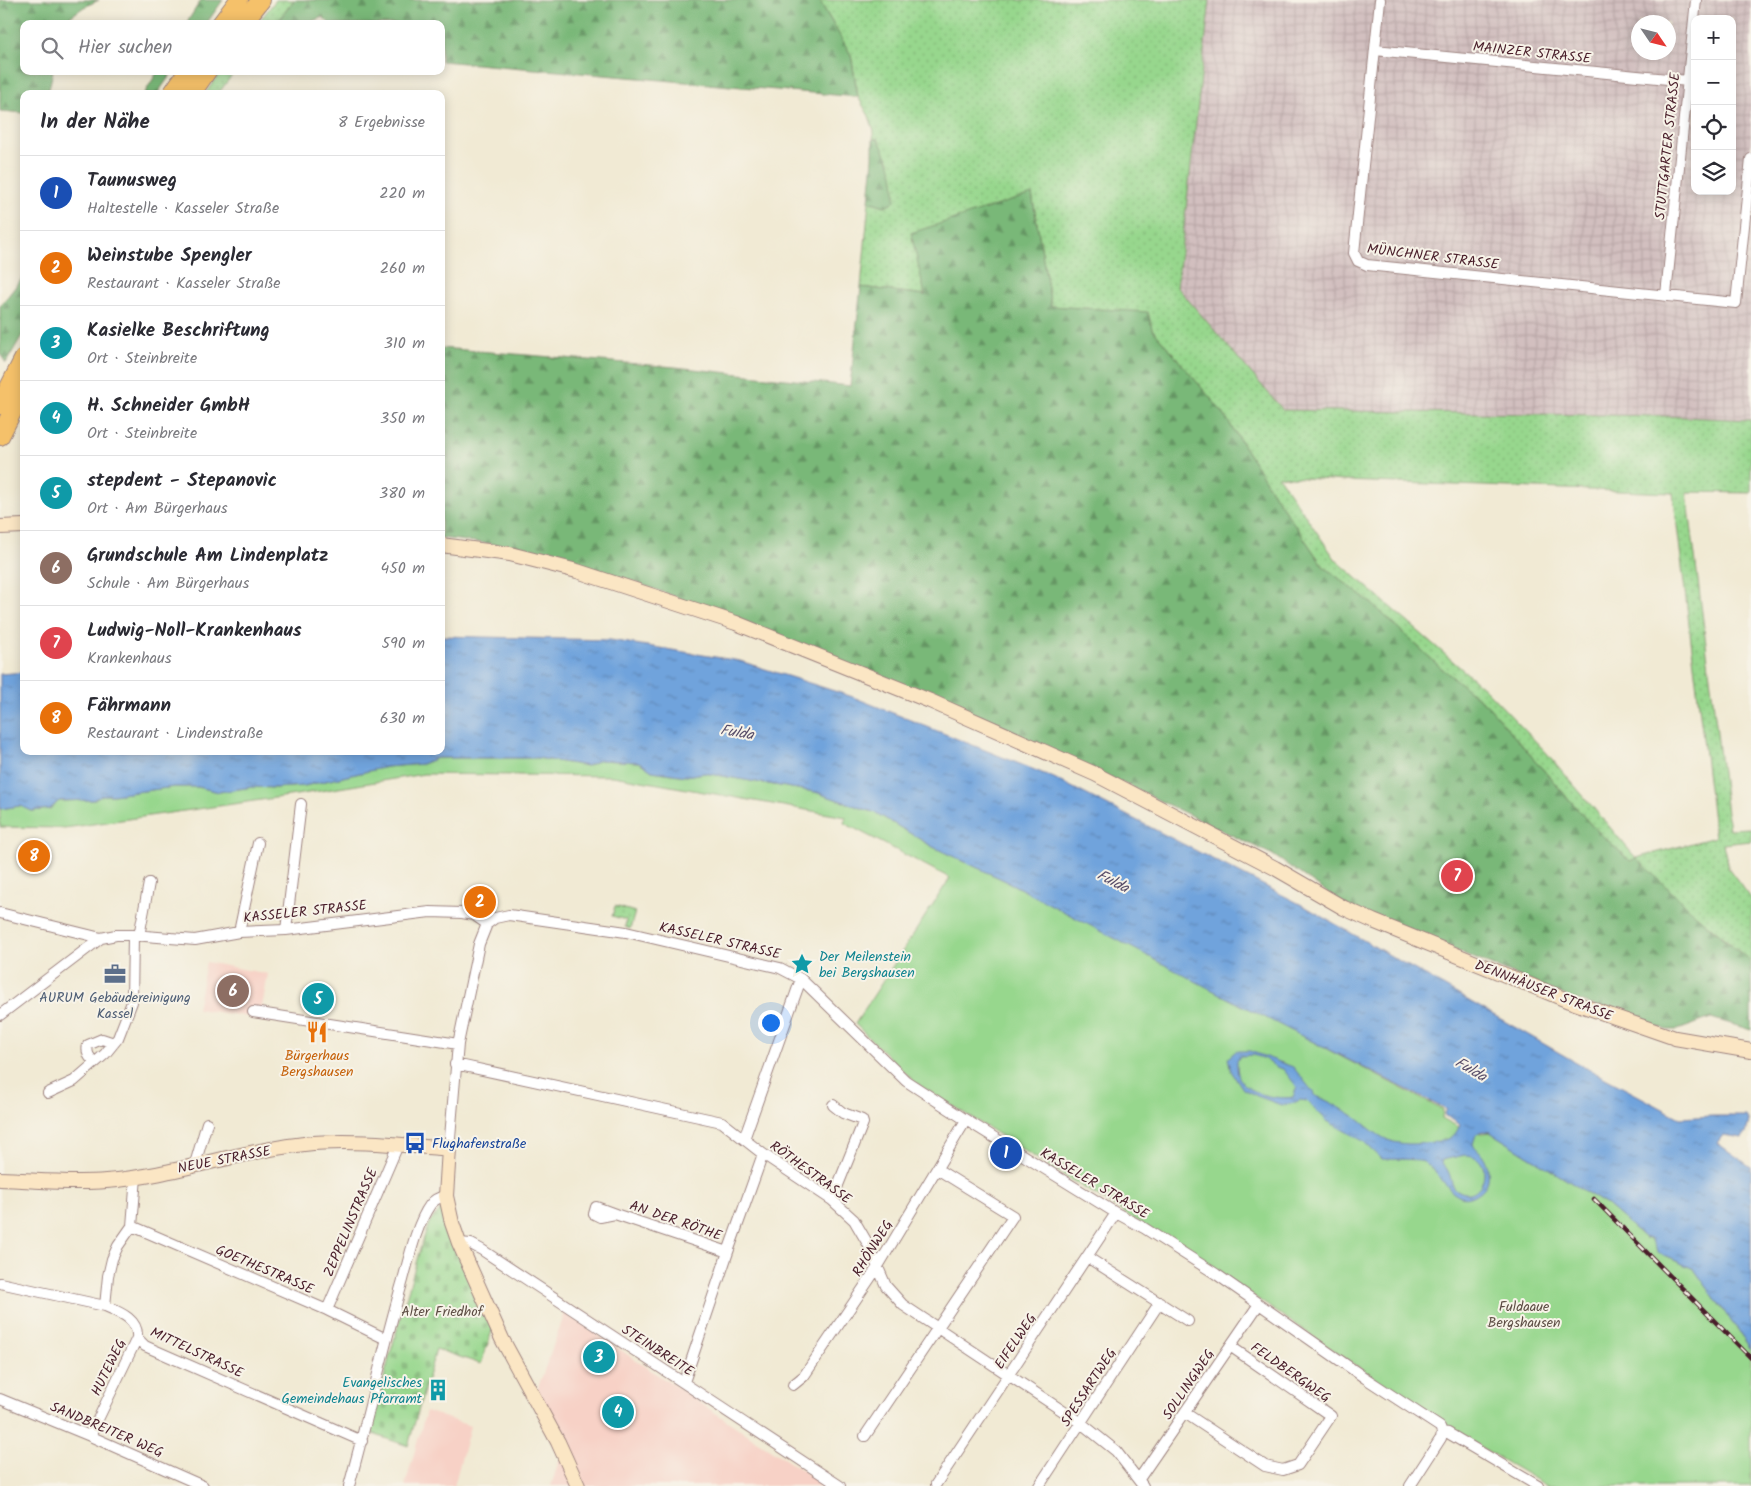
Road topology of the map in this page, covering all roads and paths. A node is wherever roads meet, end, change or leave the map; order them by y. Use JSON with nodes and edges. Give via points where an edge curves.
{"nodes":[{"id":1,"x":239,"y":0,"type":"edge"},
{"id":2,"x":261,"y":0,"type":"edge"},
{"id":3,"x":1380,"y":0,"type":"edge"},
{"id":4,"x":1696,"y":0,"type":"edge"},
{"id":5,"x":224,"y":20,"type":"edge"},
{"id":6,"x":245,"y":20,"type":"edge"},
{"id":7,"x":1374,"y":50,"type":"junction"},
{"id":8,"x":185,"y":75,"type":"edge"},
{"id":9,"x":204,"y":75,"type":"edge"},
{"id":10,"x":1688,"y":81,"type":"junction"},
{"id":11,"x":175,"y":90,"type":"edge"},
{"id":12,"x":194,"y":90,"type":"edge"},
{"id":13,"x":1751,"y":159,"type":"edge"},
{"id":14,"x":1666,"y":294,"type":"junction"},
{"id":15,"x":20,"y":366,"type":"edge"},
{"id":16,"x":20,"y":397,"type":"edge"},
{"id":17,"x":0,"y":405,"type":"edge"},
{"id":18,"x":0,"y":436,"type":"edge"},
{"id":19,"x":20,"y":526,"type":"edge"},
{"id":20,"x":0,"y":527,"type":"edge"},
{"id":21,"x":445,"y":546,"type":"edge"},
{"id":22,"x":301,"y":804,"type":"dead end"},
{"id":23,"x":258,"y":843,"type":"dead end"},
{"id":24,"x":149,"y":883,"type":"dead end"},
{"id":25,"x":0,"y":913,"type":"edge"},
{"id":26,"x":487,"y":924,"type":"junction"},
{"id":27,"x":286,"y":930,"type":"junction"},
{"id":28,"x":239,"y":932,"type":"junction"},
{"id":29,"x":136,"y":936,"type":"junction"},
{"id":30,"x":101,"y":938,"type":"junction"},
{"id":31,"x":801,"y":979,"type":"junction"},
{"id":32,"x":252,"y":1012,"type":"dead end"},
{"id":33,"x":0,"y":1014,"type":"edge"},
{"id":34,"x":114,"y":1043,"type":"junction"},
{"id":35,"x":458,"y":1044,"type":"junction"},
{"id":36,"x":1751,"y":1051,"type":"edge"},
{"id":37,"x":95,"y":1063,"type":"junction"},
{"id":38,"x":455,"y":1064,"type":"junction"},
{"id":39,"x":48,"y":1093,"type":"dead end"},
{"id":40,"x":833,"y":1105,"type":"dead end"},
{"id":41,"x":966,"y":1120,"type":"junction"},
{"id":42,"x":207,"y":1123,"type":"dead end"},
{"id":43,"x":744,"y":1139,"type":"junction"},
{"id":44,"x":398,"y":1145,"type":"junction"},
{"id":45,"x":448,"y":1149,"type":"junction"},
{"id":46,"x":763,"y":1154,"type":"junction"},
{"id":47,"x":195,"y":1164,"type":"junction"},
{"id":48,"x":937,"y":1168,"type":"junction"},
{"id":49,"x":136,"y":1177,"type":"junction"},
{"id":50,"x":0,"y":1179,"type":"edge"},
{"id":51,"x":446,"y":1196,"type":"junction"},
{"id":52,"x":832,"y":1200,"type":"junction"},
{"id":53,"x":1116,"y":1213,"type":"junction"},
{"id":54,"x":615,"y":1214,"type":"dead end"},
{"id":55,"x":132,"y":1226,"type":"junction"},
{"id":56,"x":459,"y":1243,"type":"junction"},
{"id":57,"x":728,"y":1252,"type":"junction"},
{"id":58,"x":1087,"y":1257,"type":"junction"},
{"id":59,"x":877,"y":1268,"type":"junction"},
{"id":60,"x":0,"y":1283,"type":"edge"},
{"id":61,"x":1160,"y":1302,"type":"junction"},
{"id":62,"x":1260,"y":1304,"type":"junction"},
{"id":63,"x":105,"y":1306,"type":"junction"},
{"id":64,"x":327,"y":1310,"type":"junction"},
{"id":65,"x":1188,"y":1321,"type":"dead end"},
{"id":66,"x":939,"y":1328,"type":"junction"},
{"id":67,"x":137,"y":1338,"type":"junction"},
{"id":68,"x":386,"y":1339,"type":"junction"},
{"id":69,"x":1230,"y":1346,"type":"junction"},
{"id":70,"x":1009,"y":1375,"type":"junction"},
{"id":71,"x":684,"y":1382,"type":"junction"},
{"id":72,"x":793,"y":1385,"type":"dead end"},
{"id":73,"x":0,"y":1399,"type":"edge"},
{"id":74,"x":1185,"y":1413,"type":"junction"},
{"id":75,"x":1081,"y":1423,"type":"junction"},
{"id":76,"x":1442,"y":1432,"type":"junction"},
{"id":77,"x":90,"y":1436,"type":"junction"},
{"id":78,"x":866,"y":1436,"type":"dead end"},
{"id":79,"x":362,"y":1441,"type":"junction"},
{"id":80,"x":1141,"y":1482,"type":"edge"},
{"id":81,"x":936,"y":1484,"type":"dead end"},
{"id":82,"x":203,"y":1486,"type":"edge"},
{"id":83,"x":350,"y":1486,"type":"edge"},
{"id":84,"x":578,"y":1486,"type":"edge"},
{"id":85,"x":840,"y":1486,"type":"edge"},
{"id":86,"x":1039,"y":1486,"type":"edge"},
{"id":87,"x":1410,"y":1486,"type":"edge"},
{"id":88,"x":1538,"y":1486,"type":"edge"}],
"edges":[{"from":1,"to":5,"type":"highway"},
{"from":2,"to":6,"type":"highway"},
{"from":3,"to":7,"type":"street","name":"MÜNCHNER STRASSE"},
{"from":4,"to":10,"type":"street","name":"STUTTGARTER STRASSE"},
{"from":7,"to":10,"type":"street","name":"MAINZER STRASSE"},
{"from":7,"to":14,"type":"street","name":"MÜNCHNER STRASSE","via":[[1354,253],[1358,261],[1366,265]]},
{"from":8,"to":11,"type":"highway"},
{"from":9,"to":12,"type":"highway"},
{"from":10,"to":14,"type":"street","name":"STUTTGARTER STRASSE"},
{"from":13,"to":14,"type":"street","name":"MÜNCHNER STRASSE","via":[[1736,303]]},
{"from":15,"to":17,"type":"highway"},
{"from":16,"to":18,"type":"highway"},
{"from":19,"to":20,"type":"street"},
{"from":21,"to":36,"type":"street","name":"DENNHÄUSER STRASSE","via":[[510,554],[585,574],[736,624],[930,701],[1095,774],[1373,922],[1569,1001],[1675,1038]]},
{"from":22,"to":27,"type":"street"},
{"from":23,"to":28,"type":"street"},
{"from":24,"to":29,"type":"street"},
{"from":25,"to":30,"type":"street"},
{"from":26,"to":27,"type":"street","name":"KASSELER STRASSE","via":[[474,915],[430,912]]},
{"from":26,"to":31,"type":"street","name":"KASSELER STRASSE","via":[[495,918],[509,915],[626,932],[780,968]]},
{"from":26,"to":35,"type":"street","via":[[479,944]]},
{"from":27,"to":28,"type":"street","name":"KASSELER STRASSE"},
{"from":28,"to":29,"type":"street","name":"KASSELER STRASSE","via":[[194,940]]},
{"from":29,"to":30,"type":"street","name":"KASSELER STRASSE"},
{"from":29,"to":34,"type":"street","via":[[132,1002]]},
{"from":30,"to":33,"type":"street"},
{"from":31,"to":41,"type":"street","name":"KASSELER STRASSE","via":[[896,1073]]},
{"from":31,"to":43,"type":"street"},
{"from":32,"to":35,"type":"street"},
{"from":34,"to":37,"type":"street"},
{"from":34,"to":37,"type":"street","via":[[102,1039],[88,1045],[87,1051]]},
{"from":35,"to":38,"type":"street"},
{"from":37,"to":39,"type":"street","via":[[74,1081]]},
{"from":38,"to":43,"type":"street","name":"RÖTHESTRASSE","via":[[722,1122]]},
{"from":38,"to":45,"type":"street"},
{"from":40,"to":52,"type":"street","via":[[864,1123]]},
{"from":41,"to":48,"type":"street","name":"RHÖNWEG"},
{"from":41,"to":53,"type":"street","name":"KASSELER STRASSE"},
{"from":42,"to":47,"type":"street"},
{"from":43,"to":46,"type":"street","name":"RÖTHESTRASSE"},
{"from":44,"to":45,"type":"street","name":"NEUE STRASSE"},
{"from":44,"to":47,"type":"street","name":"NEUE STRASSE","via":[[304,1144]]},
{"from":44,"to":64,"type":"street","name":"ZEPPELINSTRASSE"},
{"from":45,"to":51,"type":"street"},
{"from":46,"to":52,"type":"street","name":"RÖTHESTRASSE"},
{"from":46,"to":57,"type":"street","name":"AN DER RÖTHE"},
{"from":47,"to":49,"type":"street","name":"NEUE STRASSE"},
{"from":48,"to":59,"type":"street","name":"RHÖNWEG"},
{"from":48,"to":66,"type":"street","via":[[1013,1216]]},
{"from":49,"to":50,"type":"street","name":"NEUE STRASSE","via":[[73,1182]]},
{"from":49,"to":55,"type":"street"},
{"from":51,"to":56,"type":"street"},
{"from":51,"to":68,"type":"street","via":[[435,1199],[425,1214],[413,1243]]},
{"from":52,"to":59,"type":"street","name":"RÖTHESTRASSE","via":[[854,1220]]},
{"from":53,"to":58,"type":"street","name":"EIFELWEG"},
{"from":53,"to":62,"type":"street","name":"KASSELER STRASSE","via":[[1165,1241]]},
{"from":54,"to":57,"type":"street","name":"AN DER RÖTHE"},
{"from":55,"to":63,"type":"street","via":[[112,1259]]},
{"from":55,"to":64,"type":"street","name":"GOETHESTRASSE"},
{"from":56,"to":71,"type":"street","name":"STEINBREITE","via":[[471,1244],[482,1250]]},
{"from":56,"to":84,"type":"street","via":[[502,1339]]},
{"from":57,"to":71,"type":"street","name":"AN DER RÖTHE"},
{"from":58,"to":61,"type":"street"},
{"from":58,"to":70,"type":"street","name":"EIFELWEG"},
{"from":59,"to":66,"type":"street","name":"RÖTHESTRASSE","via":[[886,1286],[903,1305]]},
{"from":59,"to":72,"type":"street","name":"RHÖNWEG","via":[[804,1376]]},
{"from":60,"to":63,"type":"street","name":"MITTELSTRASSE"},
{"from":61,"to":65,"type":"street"},
{"from":61,"to":75,"type":"street","name":"SPESSARTWEG"},
{"from":62,"to":69,"type":"street","name":"SOLLINGWEG"},
{"from":62,"to":76,"type":"street","name":"KASSELER STRASSE","via":[[1440,1427]]},
{"from":63,"to":67,"type":"street","name":"MITTELSTRASSE","via":[[131,1320],[137,1330]]},
{"from":64,"to":68,"type":"street","name":"GOETHESTRASSE"},
{"from":66,"to":70,"type":"street","name":"RÖTHESTRASSE"},
{"from":66,"to":78,"type":"street"},
{"from":67,"to":77,"type":"street","name":"HUTEWEG"},
{"from":67,"to":79,"type":"street","name":"MITTELSTRASSE","via":[[150,1348]]},
{"from":68,"to":79,"type":"street"},
{"from":69,"to":74,"type":"street","name":"SOLLINGWEG"},
{"from":69,"to":74,"type":"street","name":"FELDBERGWEG","via":[[1331,1416],[1298,1464],[1283,1470],[1265,1466]]},
{"from":70,"to":75,"type":"street","name":"RÖTHESTRASSE"},
{"from":70,"to":81,"type":"street","name":"EIFELWEG"},
{"from":71,"to":85,"type":"street","name":"STEINBREITE"},
{"from":73,"to":77,"type":"street","name":"SANDBREITER WEG"},
{"from":74,"to":80,"type":"street","name":"SOLLINGWEG"},
{"from":75,"to":80,"type":"street","name":"RÖTHESTRASSE","via":[[1116,1451]]},
{"from":75,"to":86,"type":"street","name":"SPESSARTWEG"},
{"from":76,"to":87,"type":"street"},
{"from":76,"to":88,"type":"street","name":"KASSELER STRASSE","via":[[1448,1432]]},
{"from":77,"to":82,"type":"street","name":"SANDBREITER WEG"},
{"from":79,"to":83,"type":"street"}]}
